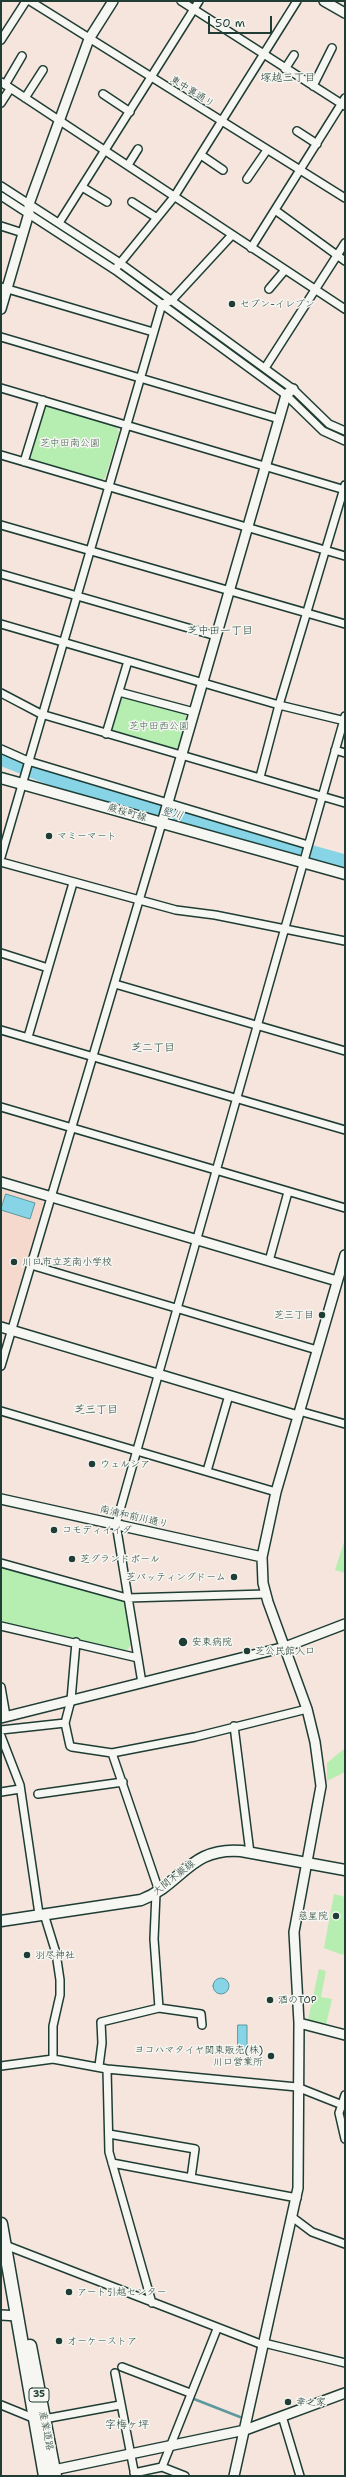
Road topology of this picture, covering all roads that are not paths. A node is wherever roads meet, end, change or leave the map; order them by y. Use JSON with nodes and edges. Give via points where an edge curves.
{"nodes":[{"id":1,"x":26,"y":1,"type":"edge"},
{"id":2,"x":30,"y":1,"type":"edge"},
{"id":3,"x":113,"y":1,"type":"edge"},
{"id":4,"x":180,"y":1,"type":"edge"},
{"id":5,"x":199,"y":1,"type":"edge"},
{"id":6,"x":297,"y":1,"type":"edge"},
{"id":7,"x":324,"y":1,"type":"edge"},
{"id":8,"x":194,"y":9,"type":"junction"},
{"id":9,"x":345,"y":13,"type":"edge"},
{"id":10,"x":88,"y":39,"type":"junction"},
{"id":11,"x":1,"y":40,"type":"edge"},
{"id":12,"x":332,"y":48,"type":"dead end"},
{"id":13,"x":263,"y":55,"type":"junction"},
{"id":14,"x":294,"y":55,"type":"dead end"},
{"id":15,"x":22,"y":56,"type":"dead end"},
{"id":16,"x":285,"y":69,"type":"junction"},
{"id":17,"x":43,"y":70,"type":"dead end"},
{"id":18,"x":151,"y":78,"type":"junction"},
{"id":19,"x":5,"y":85,"type":"edge"},
{"id":20,"x":313,"y":86,"type":"junction"},
{"id":21,"x":103,"y":94,"type":"dead end"},
{"id":22,"x":25,"y":98,"type":"junction"},
{"id":23,"x":1,"y":103,"type":"edge"},
{"id":24,"x":344,"y":103,"type":"edge"},
{"id":25,"x":130,"y":112,"type":"junction"},
{"id":26,"x":59,"y":121,"type":"junction"},
{"id":27,"x":222,"y":123,"type":"junction"},
{"id":28,"x":297,"y":131,"type":"dead end"},
{"id":29,"x":317,"y":144,"type":"junction"},
{"id":30,"x":138,"y":149,"type":"dead end"},
{"id":31,"x":267,"y":150,"type":"junction"},
{"id":32,"x":106,"y":151,"type":"junction"},
{"id":33,"x":201,"y":155,"type":"junction"},
{"id":34,"x":128,"y":165,"type":"junction"},
{"id":35,"x":223,"y":170,"type":"dead end"},
{"id":36,"x":300,"y":171,"type":"junction"},
{"id":37,"x":247,"y":179,"type":"dead end"},
{"id":38,"x":1,"y":186,"type":"edge"},
{"id":39,"x":82,"y":187,"type":"junction"},
{"id":40,"x":1,"y":196,"type":"edge"},
{"id":41,"x":174,"y":197,"type":"junction"},
{"id":42,"x":345,"y":198,"type":"edge"},
{"id":43,"x":107,"y":202,"type":"dead end"},
{"id":44,"x":132,"y":202,"type":"dead end"},
{"id":45,"x":29,"y":209,"type":"junction"},
{"id":46,"x":275,"y":210,"type":"junction"},
{"id":47,"x":157,"y":218,"type":"junction"},
{"id":48,"x":59,"y":223,"type":"junction"},
{"id":49,"x":1,"y":226,"type":"edge"},
{"id":50,"x":22,"y":233,"type":"junction"},
{"id":51,"x":232,"y":235,"type":"junction"},
{"id":52,"x":345,"y":243,"type":"edge"},
{"id":53,"x":251,"y":248,"type":"junction"},
{"id":54,"x":337,"y":255,"type":"junction"},
{"id":55,"x":345,"y":261,"type":"edge"},
{"id":56,"x":120,"y":263,"type":"junction"},
{"id":57,"x":115,"y":270,"type":"junction"},
{"id":58,"x":285,"y":270,"type":"junction"},
{"id":59,"x":4,"y":288,"type":"edge"},
{"id":60,"x":315,"y":289,"type":"junction"},
{"id":61,"x":269,"y":290,"type":"dead end"},
{"id":62,"x":171,"y":301,"type":"junction"},
{"id":63,"x":162,"y":304,"type":"junction"},
{"id":64,"x":1,"y":309,"type":"edge"},
{"id":65,"x":345,"y":309,"type":"edge"},
{"id":66,"x":153,"y":332,"type":"junction"},
{"id":67,"x":1,"y":337,"type":"edge"},
{"id":68,"x":265,"y":368,"type":"junction"},
{"id":69,"x":140,"y":378,"type":"junction"},
{"id":70,"x":1,"y":388,"type":"edge"},
{"id":71,"x":290,"y":392,"type":"junction"},
{"id":72,"x":43,"y":400,"type":"junction"},
{"id":73,"x":279,"y":419,"type":"junction"},
{"id":74,"x":127,"y":425,"type":"junction"},
{"id":75,"x":345,"y":431,"type":"edge"},
{"id":76,"x":345,"y":441,"type":"edge"},
{"id":77,"x":1,"y":455,"type":"edge"},
{"id":78,"x":24,"y":462,"type":"junction"},
{"id":79,"x":265,"y":466,"type":"junction"},
{"id":80,"x":108,"y":486,"type":"junction"},
{"id":81,"x":344,"y":488,"type":"edge"},
{"id":82,"x":1,"y":524,"type":"edge"},
{"id":83,"x":248,"y":528,"type":"junction"},
{"id":84,"x":89,"y":550,"type":"junction"},
{"id":85,"x":325,"y":550,"type":"junction"},
{"id":86,"x":345,"y":556,"type":"edge"},
{"id":87,"x":1,"y":574,"type":"edge"},
{"id":88,"x":229,"y":590,"type":"junction"},
{"id":89,"x":76,"y":595,"type":"junction"},
{"id":90,"x":307,"y":613,"type":"junction"},
{"id":91,"x":1,"y":624,"type":"edge"},
{"id":92,"x":345,"y":624,"type":"edge"},
{"id":93,"x":216,"y":636,"type":"junction"},
{"id":94,"x":62,"y":641,"type":"junction"},
{"id":95,"x":128,"y":661,"type":"junction"},
{"id":96,"x":203,"y":682,"type":"junction"},
{"id":97,"x":119,"y":692,"type":"junction"},
{"id":98,"x":1,"y":693,"type":"edge"},
{"id":99,"x":279,"y":705,"type":"junction"},
{"id":100,"x":194,"y":712,"type":"junction"},
{"id":101,"x":42,"y":714,"type":"junction"},
{"id":102,"x":344,"y":720,"type":"edge"},
{"id":103,"x":106,"y":734,"type":"junction"},
{"id":104,"x":1,"y":749,"type":"edge"},
{"id":105,"x":335,"y":750,"type":"junction"},
{"id":106,"x":345,"y":753,"type":"edge"},
{"id":107,"x":181,"y":755,"type":"junction"},
{"id":108,"x":28,"y":762,"type":"junction"},
{"id":109,"x":260,"y":777,"type":"junction"},
{"id":110,"x":1,"y":778,"type":"edge"},
{"id":111,"x":22,"y":780,"type":"junction"},
{"id":112,"x":322,"y":796,"type":"junction"},
{"id":113,"x":345,"y":803,"type":"edge"},
{"id":114,"x":167,"y":805,"type":"junction"},
{"id":115,"x":162,"y":822,"type":"junction"},
{"id":116,"x":308,"y":846,"type":"junction"},
{"id":117,"x":1,"y":857,"type":"edge"},
{"id":118,"x":304,"y":861,"type":"junction"},
{"id":119,"x":1,"y":862,"type":"edge"},
{"id":120,"x":345,"y":874,"type":"edge"},
{"id":121,"x":73,"y":883,"type":"junction"},
{"id":122,"x":140,"y":900,"type":"junction"},
{"id":123,"x":285,"y":928,"type":"junction"},
{"id":124,"x":345,"y":941,"type":"edge"},
{"id":125,"x":1,"y":953,"type":"edge"},
{"id":126,"x":48,"y":968,"type":"junction"},
{"id":127,"x":116,"y":984,"type":"junction"},
{"id":128,"x":257,"y":1026,"type":"junction"},
{"id":129,"x":1,"y":1030,"type":"edge"},
{"id":130,"x":28,"y":1038,"type":"junction"},
{"id":131,"x":345,"y":1051,"type":"edge"},
{"id":132,"x":94,"y":1057,"type":"junction"},
{"id":133,"x":236,"y":1098,"type":"junction"},
{"id":134,"x":1,"y":1107,"type":"edge"},
{"id":135,"x":72,"y":1129,"type":"junction"},
{"id":136,"x":345,"y":1130,"type":"edge"},
{"id":137,"x":215,"y":1171,"type":"junction"},
{"id":138,"x":1,"y":1182,"type":"edge"},
{"id":139,"x":288,"y":1192,"type":"junction"},
{"id":140,"x":52,"y":1197,"type":"junction"},
{"id":141,"x":345,"y":1208,"type":"edge"},
{"id":142,"x":196,"y":1239,"type":"junction"},
{"id":143,"x":345,"y":1255,"type":"edge"},
{"id":144,"x":269,"y":1261,"type":"junction"},
{"id":145,"x":32,"y":1265,"type":"junction"},
{"id":146,"x":337,"y":1281,"type":"junction"},
{"id":147,"x":176,"y":1308,"type":"junction"},
{"id":148,"x":1,"y":1327,"type":"edge"},
{"id":149,"x":12,"y":1330,"type":"junction"},
{"id":150,"x":317,"y":1350,"type":"junction"},
{"id":151,"x":1,"y":1366,"type":"edge"},
{"id":152,"x":158,"y":1374,"type":"junction"},
{"id":153,"x":229,"y":1395,"type":"junction"},
{"id":154,"x":1,"y":1411,"type":"edge"},
{"id":155,"x":299,"y":1413,"type":"junction"},
{"id":156,"x":345,"y":1424,"type":"edge"},
{"id":157,"x":136,"y":1450,"type":"junction"},
{"id":158,"x":207,"y":1471,"type":"junction"},
{"id":159,"x":276,"y":1492,"type":"junction"},
{"id":160,"x":1,"y":1498,"type":"edge"},
{"id":161,"x":116,"y":1524,"type":"junction"},
{"id":162,"x":262,"y":1557,"type":"junction"},
{"id":163,"x":1,"y":1563,"type":"edge"},
{"id":164,"x":266,"y":1594,"type":"junction"},
{"id":165,"x":127,"y":1598,"type":"junction"},
{"id":166,"x":345,"y":1624,"type":"edge"},
{"id":167,"x":1,"y":1626,"type":"edge"},
{"id":168,"x":76,"y":1642,"type":"junction"},
{"id":169,"x":284,"y":1647,"type":"junction"},
{"id":170,"x":138,"y":1658,"type":"junction"},
{"id":171,"x":142,"y":1683,"type":"junction"},
{"id":172,"x":1,"y":1686,"type":"edge"},
{"id":173,"x":71,"y":1700,"type":"junction"},
{"id":174,"x":307,"y":1709,"type":"junction"},
{"id":175,"x":4,"y":1717,"type":"edge"},
{"id":176,"x":65,"y":1723,"type":"junction"},
{"id":177,"x":234,"y":1726,"type":"junction"},
{"id":178,"x":1,"y":1730,"type":"edge"},
{"id":179,"x":1,"y":1736,"type":"edge"},
{"id":180,"x":112,"y":1753,"type":"junction"},
{"id":181,"x":123,"y":1782,"type":"junction"},
{"id":182,"x":20,"y":1789,"type":"junction"},
{"id":183,"x":1,"y":1792,"type":"edge"},
{"id":184,"x":38,"y":1794,"type":"dead end"},
{"id":185,"x":250,"y":1853,"type":"junction"},
{"id":186,"x":307,"y":1862,"type":"junction"},
{"id":187,"x":345,"y":1870,"type":"edge"},
{"id":188,"x":157,"y":1892,"type":"junction"},
{"id":189,"x":42,"y":1914,"type":"junction"},
{"id":190,"x":1,"y":1922,"type":"edge"},
{"id":191,"x":160,"y":2008,"type":"junction"},
{"id":192,"x":299,"y":2023,"type":"junction"},
{"id":193,"x":202,"y":2025,"type":"dead end"},
{"id":194,"x":345,"y":2035,"type":"edge"},
{"id":195,"x":54,"y":2059,"type":"junction"},
{"id":196,"x":1,"y":2066,"type":"edge"},
{"id":197,"x":99,"y":2066,"type":"junction"},
{"id":198,"x":107,"y":2069,"type":"junction"},
{"id":199,"x":297,"y":2087,"type":"junction"},
{"id":200,"x":345,"y":2095,"type":"edge"},
{"id":201,"x":343,"y":2105,"type":"edge"},
{"id":202,"x":109,"y":2134,"type":"junction"},
{"id":203,"x":345,"y":2139,"type":"edge"},
{"id":204,"x":112,"y":2162,"type":"junction"},
{"id":205,"x":190,"y":2178,"type":"junction"},
{"id":206,"x":297,"y":2198,"type":"junction"},
{"id":207,"x":292,"y":2217,"type":"junction"},
{"id":208,"x":1,"y":2224,"type":"edge"},
{"id":209,"x":345,"y":2244,"type":"edge"},
{"id":210,"x":6,"y":2245,"type":"junction"},
{"id":211,"x":152,"y":2303,"type":"junction"},
{"id":212,"x":1,"y":2315,"type":"edge"},
{"id":213,"x":18,"y":2316,"type":"junction"},
{"id":214,"x":217,"y":2329,"type":"junction"},
{"id":215,"x":263,"y":2344,"type":"junction"},
{"id":216,"x":345,"y":2363,"type":"edge"},
{"id":217,"x":122,"y":2367,"type":"dead end"},
{"id":218,"x":115,"y":2373,"type":"dead end"},
{"id":219,"x":190,"y":2393,"type":"junction"},
{"id":220,"x":345,"y":2393,"type":"edge"},
{"id":221,"x":1,"y":2405,"type":"edge"},
{"id":222,"x":120,"y":2405,"type":"junction"},
{"id":223,"x":282,"y":2416,"type":"junction"},
{"id":224,"x":39,"y":2419,"type":"junction"},
{"id":225,"x":245,"y":2430,"type":"junction"},
{"id":226,"x":170,"y":2446,"type":"junction"},
{"id":227,"x":131,"y":2454,"type":"junction"},
{"id":228,"x":162,"y":2467,"type":"junction"},
{"id":229,"x":49,"y":2473,"type":"edge"},
{"id":230,"x":134,"y":2474,"type":"edge"},
{"id":231,"x":185,"y":2476,"type":"edge"},
{"id":232,"x":234,"y":2476,"type":"edge"},
{"id":233,"x":300,"y":2476,"type":"edge"}],
"edges":[{"from":1,"to":11,"type":"street"},
{"from":2,"to":10,"type":"street","name":"東中裏通り"},
{"from":3,"to":10,"type":"street"},
{"from":4,"to":8,"type":"street"},
{"from":5,"to":8,"type":"street"},
{"from":6,"to":13,"type":"street"},
{"from":7,"to":9,"type":"street"},
{"from":8,"to":13,"type":"street"},
{"from":8,"to":18,"type":"street"},
{"from":10,"to":18,"type":"street","name":"東中裏通り"},
{"from":10,"to":26,"type":"street"},
{"from":12,"to":20,"type":"street"},
{"from":13,"to":16,"type":"street"},
{"from":13,"to":27,"type":"street"},
{"from":14,"to":16,"type":"street"},
{"from":15,"to":19,"type":"street"},
{"from":16,"to":20,"type":"street"},
{"from":17,"to":22,"type":"street"},
{"from":18,"to":25,"type":"street"},
{"from":18,"to":27,"type":"street","name":"東中裏通り"},
{"from":19,"to":22,"type":"street"},
{"from":19,"to":23,"type":"street"},
{"from":20,"to":24,"type":"street"},
{"from":21,"to":25,"type":"street"},
{"from":22,"to":26,"type":"street"},
{"from":24,"to":29,"type":"street"},
{"from":25,"to":32,"type":"street"},
{"from":26,"to":32,"type":"street"},
{"from":26,"to":45,"type":"street"},
{"from":27,"to":31,"type":"street","name":"東中裏通り"},
{"from":27,"to":33,"type":"street"},
{"from":28,"to":29,"type":"street"},
{"from":29,"to":36,"type":"street"},
{"from":30,"to":34,"type":"street"},
{"from":31,"to":36,"type":"street","name":"東中裏通り"},
{"from":31,"to":37,"type":"street"},
{"from":32,"to":34,"type":"street"},
{"from":32,"to":39,"type":"street"},
{"from":33,"to":35,"type":"street"},
{"from":33,"to":41,"type":"street"},
{"from":34,"to":41,"type":"street"},
{"from":36,"to":42,"type":"street","name":"東中裏通り"},
{"from":36,"to":46,"type":"street"},
{"from":38,"to":45,"type":"street"},
{"from":39,"to":43,"type":"street"},
{"from":39,"to":48,"type":"street"},
{"from":40,"to":45,"type":"street"},
{"from":41,"to":47,"type":"street"},
{"from":41,"to":51,"type":"street"},
{"from":44,"to":47,"type":"street"},
{"from":45,"to":48,"type":"street"},
{"from":45,"to":50,"type":"street"},
{"from":45,"to":57,"type":"street"},
{"from":46,"to":53,"type":"street"},
{"from":46,"to":54,"type":"street"},
{"from":47,"to":56,"type":"street"},
{"from":48,"to":56,"type":"street"},
{"from":49,"to":50,"type":"street"},
{"from":50,"to":59,"type":"street"},
{"from":51,"to":53,"type":"street"},
{"from":51,"to":62,"type":"street"},
{"from":52,"to":54,"type":"street"},
{"from":53,"to":58,"type":"street"},
{"from":54,"to":55,"type":"street"},
{"from":54,"to":60,"type":"street"},
{"from":56,"to":57,"type":"street"},
{"from":56,"to":62,"type":"street"},
{"from":57,"to":63,"type":"street"},
{"from":58,"to":60,"type":"street"},
{"from":58,"to":61,"type":"street"},
{"from":59,"to":64,"type":"street"},
{"from":59,"to":66,"type":"street"},
{"from":60,"to":65,"type":"street"},
{"from":60,"to":68,"type":"street"},
{"from":62,"to":63,"type":"street"},
{"from":62,"to":68,"type":"street"},
{"from":63,"to":66,"type":"street"},
{"from":63,"to":71,"type":"street"},
{"from":66,"to":69,"type":"street"},
{"from":67,"to":69,"type":"street"},
{"from":68,"to":71,"type":"street"},
{"from":69,"to":73,"type":"street"},
{"from":69,"to":74,"type":"street"},
{"from":70,"to":72,"type":"street"},
{"from":71,"to":73,"type":"street"},
{"from":71,"to":75,"type":"street","via":[[328,424]]},
{"from":71,"to":76,"type":"street","via":[[322,432]]},
{"from":72,"to":74,"type":"street"},
{"from":72,"to":78,"type":"street"},
{"from":73,"to":79,"type":"street"},
{"from":74,"to":79,"type":"street"},
{"from":74,"to":80,"type":"street"},
{"from":77,"to":78,"type":"street"},
{"from":78,"to":80,"type":"street"},
{"from":79,"to":81,"type":"street"},
{"from":79,"to":83,"type":"street"},
{"from":80,"to":83,"type":"street"},
{"from":80,"to":84,"type":"street"},
{"from":81,"to":85,"type":"street"},
{"from":82,"to":84,"type":"street"},
{"from":83,"to":85,"type":"street"},
{"from":83,"to":88,"type":"street"},
{"from":84,"to":88,"type":"street"},
{"from":84,"to":89,"type":"street"},
{"from":85,"to":86,"type":"street"},
{"from":85,"to":90,"type":"street"},
{"from":87,"to":89,"type":"street"},
{"from":88,"to":90,"type":"street"},
{"from":88,"to":93,"type":"street"},
{"from":89,"to":93,"type":"street"},
{"from":89,"to":94,"type":"street"},
{"from":90,"to":92,"type":"street"},
{"from":90,"to":99,"type":"street"},
{"from":91,"to":94,"type":"street"},
{"from":93,"to":96,"type":"street"},
{"from":94,"to":95,"type":"street"},
{"from":94,"to":101,"type":"street"},
{"from":95,"to":96,"type":"street"},
{"from":95,"to":97,"type":"street"},
{"from":96,"to":99,"type":"street"},
{"from":96,"to":100,"type":"street"},
{"from":97,"to":100,"type":"street"},
{"from":97,"to":103,"type":"street"},
{"from":98,"to":101,"type":"street"},
{"from":99,"to":102,"type":"street"},
{"from":99,"to":109,"type":"street"},
{"from":100,"to":107,"type":"street"},
{"from":101,"to":103,"type":"street"},
{"from":101,"to":108,"type":"street"},
{"from":102,"to":105,"type":"street"},
{"from":103,"to":107,"type":"street"},
{"from":104,"to":108,"type":"street"},
{"from":105,"to":106,"type":"street"},
{"from":105,"to":112,"type":"street"},
{"from":107,"to":109,"type":"street"},
{"from":107,"to":114,"type":"street"},
{"from":108,"to":111,"type":"street"},
{"from":108,"to":114,"type":"street"},
{"from":109,"to":112,"type":"street"},
{"from":110,"to":111,"type":"main road","name":"蕨桜町線"},
{"from":111,"to":115,"type":"main road","name":"蕨桜町線"},
{"from":111,"to":117,"type":"street"},
{"from":112,"to":113,"type":"street"},
{"from":112,"to":116,"type":"street"},
{"from":114,"to":115,"type":"street"},
{"from":114,"to":116,"type":"street"},
{"from":115,"to":118,"type":"main road","name":"蕨桜町線"},
{"from":115,"to":122,"type":"street"},
{"from":116,"to":118,"type":"street"},
{"from":118,"to":120,"type":"main road","name":"蕨桜町線"},
{"from":118,"to":123,"type":"street"},
{"from":119,"to":121,"type":"street"},
{"from":121,"to":122,"type":"street"},
{"from":121,"to":126,"type":"street"},
{"from":122,"to":123,"type":"street","via":[[176,910]]},
{"from":122,"to":127,"type":"street"},
{"from":123,"to":124,"type":"street"},
{"from":123,"to":128,"type":"street"},
{"from":125,"to":126,"type":"street"},
{"from":126,"to":130,"type":"street"},
{"from":127,"to":128,"type":"street"},
{"from":127,"to":132,"type":"street"},
{"from":128,"to":131,"type":"street"},
{"from":128,"to":133,"type":"street"},
{"from":129,"to":130,"type":"street"},
{"from":130,"to":132,"type":"street"},
{"from":132,"to":133,"type":"street"},
{"from":132,"to":135,"type":"street"},
{"from":133,"to":136,"type":"street"},
{"from":133,"to":137,"type":"street"},
{"from":134,"to":135,"type":"street"},
{"from":135,"to":137,"type":"street"},
{"from":135,"to":140,"type":"street"},
{"from":137,"to":139,"type":"street"},
{"from":137,"to":142,"type":"street"},
{"from":138,"to":140,"type":"street"},
{"from":139,"to":141,"type":"street"},
{"from":139,"to":144,"type":"street"},
{"from":140,"to":142,"type":"street"},
{"from":140,"to":145,"type":"street"},
{"from":142,"to":144,"type":"street"},
{"from":142,"to":147,"type":"street"},
{"from":143,"to":146,"type":"street"},
{"from":144,"to":146,"type":"street"},
{"from":145,"to":147,"type":"street"},
{"from":145,"to":149,"type":"street"},
{"from":146,"to":150,"type":"street"},
{"from":147,"to":150,"type":"street"},
{"from":147,"to":152,"type":"street"},
{"from":148,"to":149,"type":"street"},
{"from":149,"to":151,"type":"street"},
{"from":149,"to":152,"type":"street"},
{"from":150,"to":155,"type":"street"},
{"from":152,"to":153,"type":"street"},
{"from":152,"to":157,"type":"street"},
{"from":153,"to":155,"type":"street"},
{"from":153,"to":158,"type":"street"},
{"from":154,"to":157,"type":"street"},
{"from":155,"to":156,"type":"street"},
{"from":155,"to":159,"type":"street"},
{"from":157,"to":158,"type":"street"},
{"from":157,"to":161,"type":"street"},
{"from":158,"to":159,"type":"street"},
{"from":159,"to":162,"type":"street"},
{"from":160,"to":161,"type":"street","name":"南浦和前川通り"},
{"from":161,"to":162,"type":"street","name":"南浦和前川通り"},
{"from":161,"to":165,"type":"street"},
{"from":162,"to":164,"type":"street"},
{"from":163,"to":165,"type":"street"},
{"from":164,"to":165,"type":"street"},
{"from":164,"to":169,"type":"street"},
{"from":165,"to":170,"type":"street"},
{"from":166,"to":169,"type":"street"},
{"from":167,"to":168,"type":"street"},
{"from":168,"to":170,"type":"street"},
{"from":168,"to":173,"type":"street"},
{"from":169,"to":171,"type":"street"},
{"from":169,"to":174,"type":"street"},
{"from":170,"to":171,"type":"street"},
{"from":171,"to":173,"type":"street"},
{"from":172,"to":175,"type":"street"},
{"from":173,"to":175,"type":"street"},
{"from":173,"to":176,"type":"street"},
{"from":174,"to":177,"type":"street","via":[[281,1714],[266,1721]]},
{"from":174,"to":186,"type":"street","via":[[321,1786]]},
{"from":176,"to":178,"type":"street"},
{"from":176,"to":180,"type":"street","via":[[70,1746]]},
{"from":177,"to":180,"type":"street","via":[[195,1737]]},
{"from":177,"to":185,"type":"street"},
{"from":179,"to":182,"type":"street"},
{"from":180,"to":181,"type":"street"},
{"from":181,"to":184,"type":"street"},
{"from":181,"to":188,"type":"street"},
{"from":182,"to":183,"type":"street"},
{"from":182,"to":189,"type":"street"},
{"from":185,"to":186,"type":"main road","name":"大間木蕨線"},
{"from":185,"to":188,"type":"main road","name":"大間木蕨線","via":[[232,1850],[208,1854],[192,1863]]},
{"from":186,"to":187,"type":"main road","name":"大間木蕨線"},
{"from":186,"to":192,"type":"street","via":[[294,1932]]},
{"from":188,"to":189,"type":"main road","name":"大間木蕨線","via":[[134,1902]]},
{"from":188,"to":191,"type":"street","via":[[154,1939]]},
{"from":189,"to":190,"type":"main road","name":"大間木蕨線"},
{"from":189,"to":195,"type":"street","via":[[56,1953],[60,1980],[60,1995],[53,2026]]},
{"from":191,"to":193,"type":"street","via":[[200,2014]]},
{"from":191,"to":197,"type":"street","via":[[101,2022]]},
{"from":192,"to":194,"type":"street"},
{"from":192,"to":199,"type":"street"},
{"from":195,"to":196,"type":"street"},
{"from":195,"to":197,"type":"street"},
{"from":197,"to":198,"type":"street"},
{"from":198,"to":199,"type":"street"},
{"from":198,"to":202,"type":"street"},
{"from":199,"to":201,"type":"street"},
{"from":199,"to":206,"type":"street"},
{"from":200,"to":201,"type":"street"},
{"from":201,"to":203,"type":"street","via":[[339,2113]]},
{"from":202,"to":204,"type":"street"},
{"from":202,"to":205,"type":"street","via":[[195,2149]]},
{"from":204,"to":205,"type":"street"},
{"from":204,"to":211,"type":"street"},
{"from":205,"to":206,"type":"street"},
{"from":206,"to":207,"type":"street"},
{"from":207,"to":209,"type":"street","via":[[312,2232]]},
{"from":207,"to":215,"type":"street"},
{"from":208,"to":210,"type":"main road","name":"産業道路","number":"35"},
{"from":210,"to":211,"type":"street"},
{"from":210,"to":213,"type":"main road","name":"産業道路","number":"35"},
{"from":211,"to":214,"type":"street"},
{"from":212,"to":213,"type":"street"},
{"from":213,"to":224,"type":"main road","name":"産業道路","number":"35","via":[[29,2345]]},
{"from":214,"to":215,"type":"street"},
{"from":214,"to":219,"type":"street"},
{"from":215,"to":216,"type":"street"},
{"from":215,"to":225,"type":"street"},
{"from":217,"to":219,"type":"street"},
{"from":218,"to":222,"type":"street"},
{"from":219,"to":226,"type":"street"},
{"from":220,"to":223,"type":"street"},
{"from":221,"to":224,"type":"street"},
{"from":222,"to":224,"type":"street"},
{"from":222,"to":227,"type":"street"},
{"from":223,"to":225,"type":"street"},
{"from":223,"to":233,"type":"street"},
{"from":224,"to":229,"type":"main road","name":"産業道路","number":"35"},
{"from":225,"to":226,"type":"street"},
{"from":225,"to":232,"type":"street"},
{"from":226,"to":227,"type":"street"},
{"from":226,"to":228,"type":"street"},
{"from":227,"to":229,"type":"street"},
{"from":227,"to":230,"type":"street"},
{"from":228,"to":230,"type":"street"},
{"from":228,"to":231,"type":"street"}]}
